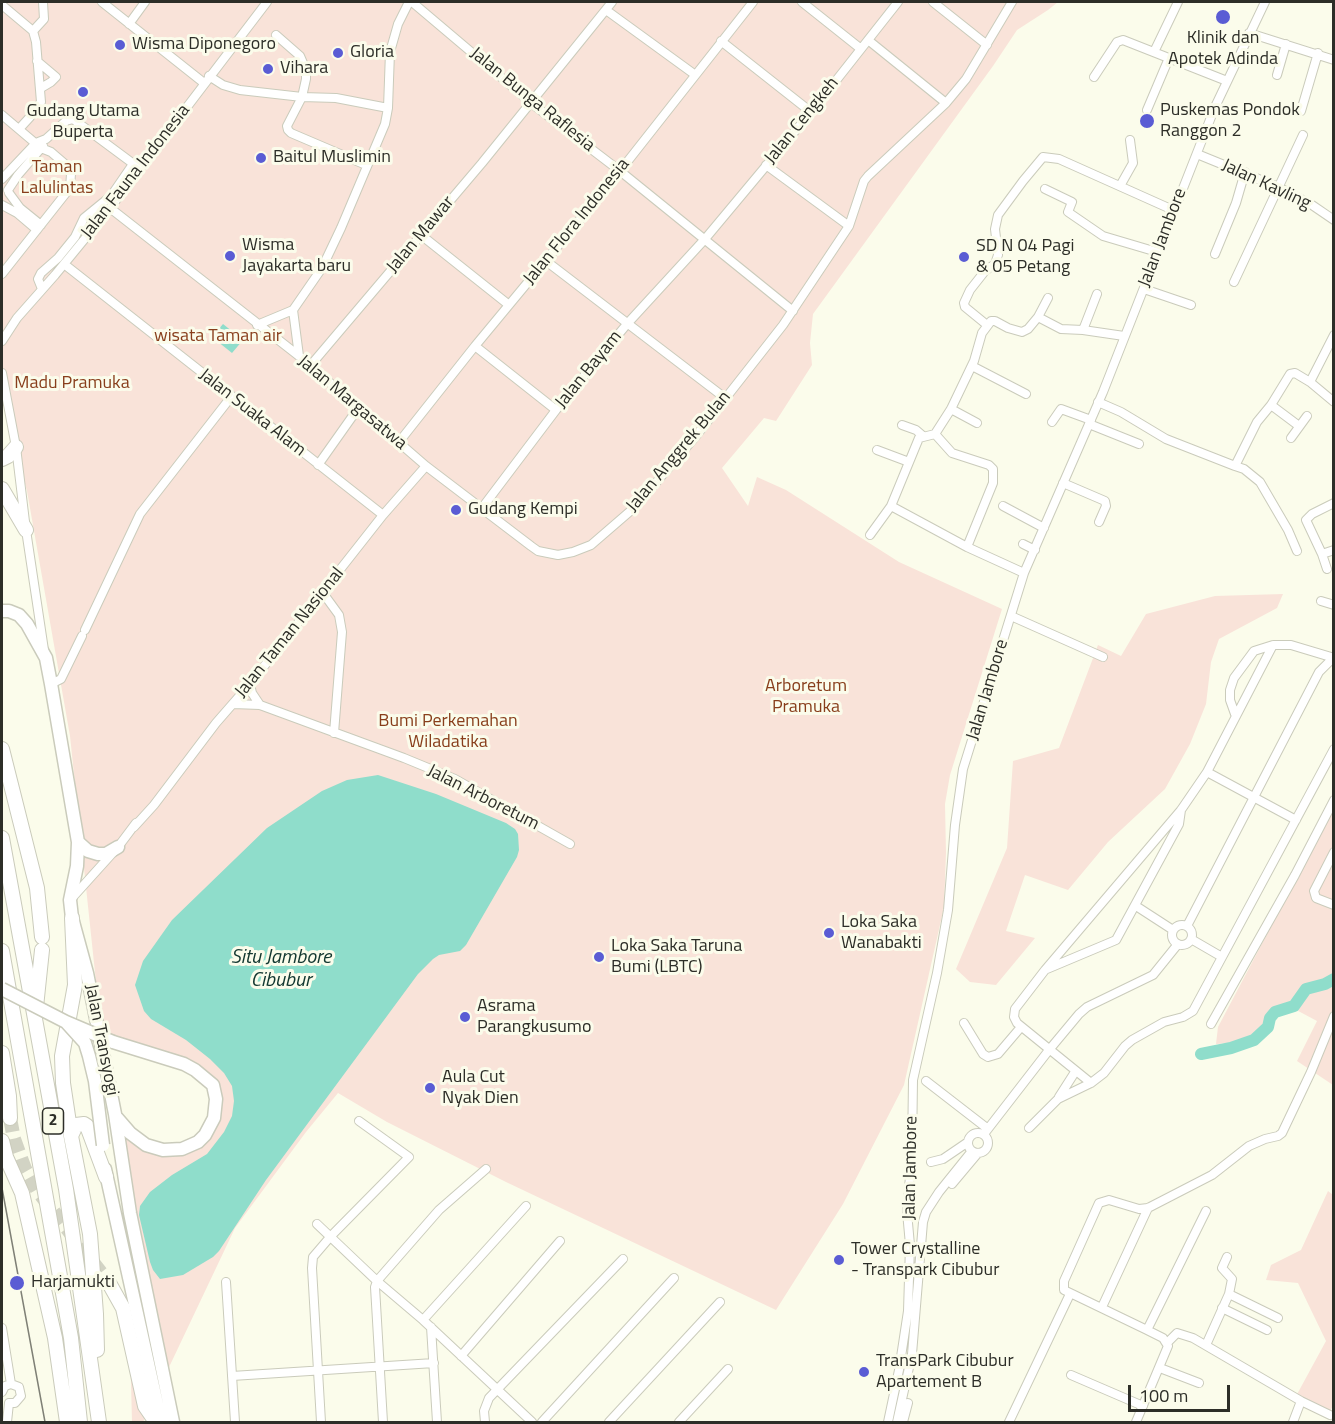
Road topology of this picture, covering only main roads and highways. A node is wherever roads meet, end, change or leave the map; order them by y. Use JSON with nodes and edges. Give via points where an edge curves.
{"nodes":[{"id":1,"x":16,"y":447,"type":"road end"},
{"id":2,"x":2,"y":459,"type":"edge"},
{"id":3,"x":2,"y":489,"type":"edge"},
{"id":4,"x":26,"y":530,"type":"road end"},
{"id":5,"x":2,"y":611,"type":"edge"},
{"id":6,"x":2,"y":749,"type":"edge"},
{"id":7,"x":2,"y":838,"type":"edge"},
{"id":8,"x":78,"y":842,"type":"junction"},
{"id":9,"x":118,"y":847,"type":"road end"},
{"id":10,"x":72,"y":918,"type":"junction"},
{"id":11,"x":2,"y":951,"type":"edge"},
{"id":12,"x":2,"y":989,"type":"edge"},
{"id":13,"x":34,"y":1022,"type":"junction"},
{"id":14,"x":66,"y":1022,"type":"junction"},
{"id":15,"x":2,"y":1053,"type":"edge"},
{"id":16,"x":115,"y":1114,"type":"junction"},
{"id":17,"x":10,"y":1118,"type":"tunnel mouth"},
{"id":18,"x":71,"y":1136,"type":"junction"},
{"id":19,"x":2,"y":1142,"type":"edge"},
{"id":20,"x":106,"y":1177,"type":"junction"},
{"id":21,"x":109,"y":1283,"type":"tunnel mouth"},
{"id":22,"x":148,"y":1334,"type":"junction"},
{"id":23,"x":98,"y":1406,"type":"junction"},
{"id":24,"x":68,"y":1422,"type":"edge"},
{"id":25,"x":80,"y":1422,"type":"edge"},
{"id":26,"x":99,"y":1422,"type":"edge"},
{"id":27,"x":159,"y":1422,"type":"edge"},
{"id":28,"x":173,"y":1422,"type":"edge"}],
"edges":[{"from":1,"to":2,"type":"highway"},
{"from":3,"to":4,"type":"highway"},
{"from":5,"to":8,"type":"highway","name":"Jalan Transyogi","via":[[19,615],[46,658]]},
{"from":6,"to":13,"type":"highway","via":[[38,888],[42,943]]},
{"from":7,"to":13,"type":"highway","number":"2"},
{"from":8,"to":9,"type":"highway","via":[[98,854]]},
{"from":8,"to":10,"type":"highway","name":"Jalan Transyogi","via":[[70,900]]},
{"from":10,"to":16,"type":"highway","name":"Jalan Transyogi"},
{"from":10,"to":18,"type":"highway","via":[[75,986],[62,1056]]},
{"from":11,"to":25,"type":"highway","number":"2","via":[[69,1327]]},
{"from":12,"to":14,"type":"highway","bridge":true},
{"from":13,"to":23,"type":"highway","number":"2","via":[[66,1189]]},
{"from":14,"to":16,"type":"highway","bridge":true,"via":[[113,1042],[184,1064],[213,1085],[214,1118],[198,1142],[182,1149],[163,1150],[146,1145]]},
{"from":14,"to":20,"type":"highway","name":"Jalan Transyogi","bridge":true,"via":[[85,1043],[89,1056]]},
{"from":15,"to":17,"type":"highway"},
{"from":16,"to":22,"type":"highway","name":"Jalan Transyogi"},
{"from":18,"to":20,"type":"highway","via":[[76,1125],[87,1126]]},
{"from":18,"to":23,"type":"highway","via":[[90,1234]]},
{"from":19,"to":24,"type":"highway","via":[[22,1194],[55,1338]]},
{"from":20,"to":22,"type":"highway","name":"Jalan Transyogi"},
{"from":21,"to":27,"type":"highway","via":[[123,1308],[145,1406]]},
{"from":22,"to":27,"type":"highway","name":"Jalan Transyogi"},
{"from":22,"to":28,"type":"highway","name":"Jalan Transyogi"},
{"from":23,"to":26,"type":"highway","number":"2"}]}
